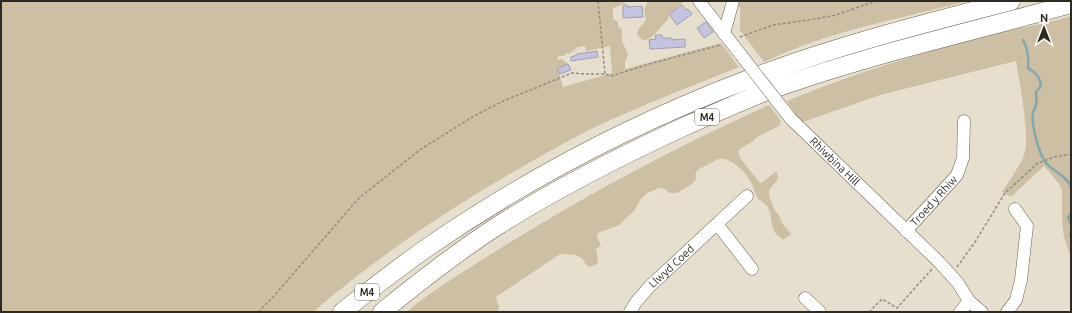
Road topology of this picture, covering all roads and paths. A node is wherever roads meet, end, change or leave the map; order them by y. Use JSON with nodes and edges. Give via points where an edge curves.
{"nodes":[{"id":1,"x":598,"y":1,"type":"edge"},
{"id":2,"x":699,"y":1,"type":"edge"},
{"id":3,"x":733,"y":1,"type":"edge"},
{"id":4,"x":876,"y":1,"type":"edge"},
{"id":5,"x":1011,"y":1,"type":"edge"},
{"id":6,"x":1071,"y":4,"type":"edge"},
{"id":7,"x":727,"y":37,"type":"junction"},
{"id":8,"x":606,"y":74,"type":"junction"},
{"id":9,"x":964,"y":121,"type":"dead end"},
{"id":10,"x":1071,"y":154,"type":"edge"},
{"id":11,"x":747,"y":196,"type":"dead end"},
{"id":12,"x":1015,"y":210,"type":"dead end"},
{"id":13,"x":717,"y":224,"type":"junction"},
{"id":14,"x":906,"y":231,"type":"junction"},
{"id":15,"x":939,"y":262,"type":"junction"},
{"id":16,"x":752,"y":269,"type":"dead end"},
{"id":17,"x":393,"y":272,"type":"junction"},
{"id":18,"x":951,"y":275,"type":"junction"},
{"id":19,"x":969,"y":301,"type":"junction"},
{"id":20,"x":258,"y":312,"type":"edge"},
{"id":21,"x":342,"y":312,"type":"edge"},
{"id":22,"x":348,"y":312,"type":"edge"},
{"id":23,"x":382,"y":312,"type":"edge"},
{"id":24,"x":630,"y":312,"type":"edge"},
{"id":25,"x":869,"y":312,"type":"edge"},
{"id":26,"x":960,"y":312,"type":"edge"},
{"id":27,"x":982,"y":312,"type":"edge"},
{"id":28,"x":1007,"y":312,"type":"edge"}],
"edges":[{"from":1,"to":8,"type":"path"},
{"from":2,"to":7,"type":"street","name":"Rhiwbina Hill"},
{"from":3,"to":7,"type":"street"},
{"from":4,"to":7,"type":"path","via":[[836,15],[773,25]]},
{"from":5,"to":17,"type":"highway","number":"M4","via":[[804,60],[750,78],[675,109],[626,131],[540,176],[458,226]]},
{"from":6,"to":23,"type":"highway","number":"M4","via":[[868,59],[761,94],[646,144],[546,196],[498,226],[450,259]]},
{"from":7,"to":8,"type":"path","via":[[723,44],[611,76]]},
{"from":7,"to":14,"type":"street","name":"Rhiwbina Hill","bridge":true,"via":[[791,119]]},
{"from":8,"to":20,"type":"path","via":[[572,73],[501,102],[421,149],[359,198]]},
{"from":9,"to":14,"type":"street","name":"Troed y Rhiw","via":[[963,158],[957,175]]},
{"from":10,"to":18,"type":"path","via":[[1038,163],[1005,193],[976,242]]},
{"from":11,"to":13,"type":"street","name":"Llwyd Coed"},
{"from":12,"to":28,"type":"street","via":[[1027,226],[1021,280],[1016,300]]},
{"from":13,"to":16,"type":"street"},
{"from":13,"to":24,"type":"street","name":"Llwyd Coed","via":[[650,286]]},
{"from":14,"to":15,"type":"street","name":"Rhiwbina Hill"},
{"from":15,"to":18,"type":"street","name":"Rhiwbina Hill"},
{"from":15,"to":25,"type":"path","via":[[897,308],[882,299]]},
{"from":17,"to":21,"type":"highway","number":"M4"},
{"from":17,"to":22,"type":"highway","number":"M4"},
{"from":18,"to":19,"type":"street","name":"Rhiwbina Hill"},
{"from":19,"to":26,"type":"street"},
{"from":19,"to":27,"type":"street","name":"Rhiwbina Hill"}]}
